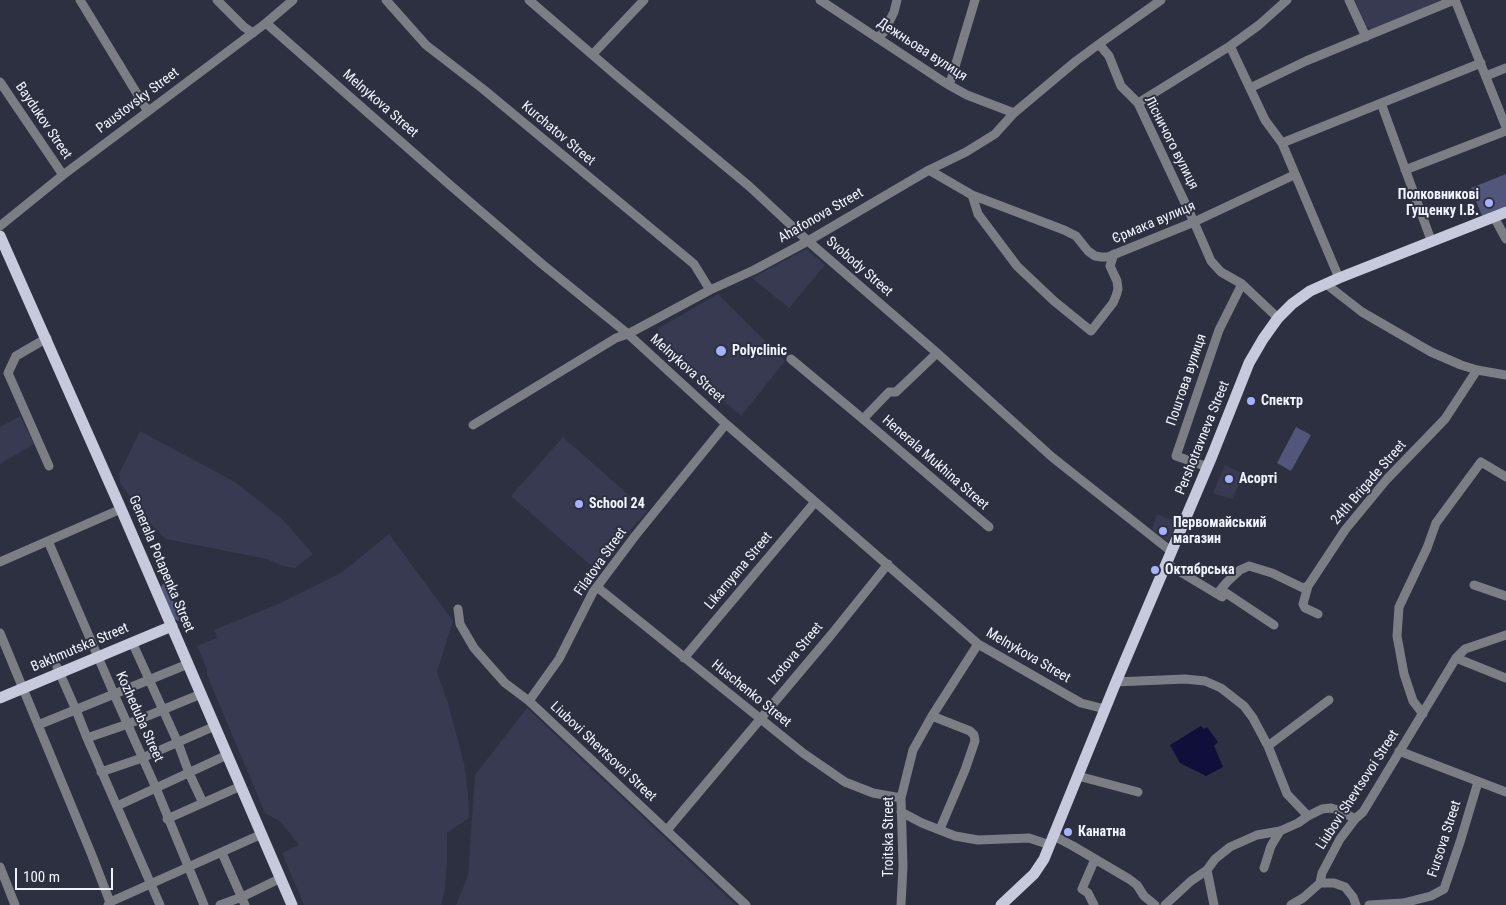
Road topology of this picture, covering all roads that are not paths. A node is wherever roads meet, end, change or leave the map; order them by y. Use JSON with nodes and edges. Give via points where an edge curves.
{"nodes":[{"id":1,"x":80,"y":0,"type":"edge"},
{"id":2,"x":217,"y":0,"type":"edge"},
{"id":3,"x":293,"y":0,"type":"edge"},
{"id":4,"x":386,"y":0,"type":"edge"},
{"id":5,"x":530,"y":0,"type":"edge"},
{"id":6,"x":644,"y":0,"type":"edge"},
{"id":7,"x":820,"y":0,"type":"edge"},
{"id":8,"x":897,"y":0,"type":"edge"},
{"id":9,"x":975,"y":0,"type":"edge"},
{"id":10,"x":1161,"y":0,"type":"edge"},
{"id":11,"x":1287,"y":0,"type":"edge"},
{"id":12,"x":1349,"y":0,"type":"edge"},
{"id":13,"x":1454,"y":0,"type":"edge"},
{"id":14,"x":266,"y":22,"type":"junction"},
{"id":15,"x":253,"y":33,"type":"junction"},
{"id":16,"x":1366,"y":37,"type":"junction"},
{"id":17,"x":877,"y":38,"type":"junction"},
{"id":18,"x":1098,"y":44,"type":"junction"},
{"id":19,"x":1230,"y":46,"type":"junction"},
{"id":20,"x":593,"y":54,"type":"junction"},
{"id":21,"x":1481,"y":64,"type":"junction"},
{"id":22,"x":1506,"y":68,"type":"edge"},
{"id":23,"x":1486,"y":76,"type":"junction"},
{"id":24,"x":0,"y":82,"type":"edge"},
{"id":25,"x":947,"y":84,"type":"junction"},
{"id":26,"x":1250,"y":88,"type":"junction"},
{"id":27,"x":1138,"y":103,"type":"junction"},
{"id":28,"x":1381,"y":103,"type":"junction"},
{"id":29,"x":148,"y":110,"type":"junction"},
{"id":30,"x":1014,"y":114,"type":"junction"},
{"id":31,"x":1506,"y":127,"type":"edge"},
{"id":32,"x":1506,"y":131,"type":"edge"},
{"id":33,"x":1282,"y":144,"type":"junction"},
{"id":34,"x":929,"y":170,"type":"junction"},
{"id":35,"x":1405,"y":170,"type":"junction"},
{"id":36,"x":62,"y":175,"type":"junction"},
{"id":37,"x":1294,"y":175,"type":"junction"},
{"id":38,"x":972,"y":195,"type":"junction"},
{"id":39,"x":1506,"y":212,"type":"edge"},
{"id":40,"x":1494,"y":217,"type":"junction"},
{"id":41,"x":1194,"y":222,"type":"junction"},
{"id":42,"x":0,"y":226,"type":"edge"},
{"id":43,"x":0,"y":236,"type":"edge"},
{"id":44,"x":1506,"y":239,"type":"edge"},
{"id":45,"x":1431,"y":240,"type":"junction"},
{"id":46,"x":808,"y":241,"type":"junction"},
{"id":47,"x":1114,"y":254,"type":"junction"},
{"id":48,"x":1338,"y":278,"type":"junction"},
{"id":49,"x":1242,"y":284,"type":"junction"},
{"id":50,"x":1326,"y":284,"type":"junction"},
{"id":51,"x":710,"y":290,"type":"junction"},
{"id":52,"x":1278,"y":318,"type":"junction"},
{"id":53,"x":628,"y":334,"type":"junction"},
{"id":54,"x":47,"y":338,"type":"junction"},
{"id":55,"x":937,"y":353,"type":"junction"},
{"id":56,"x":791,"y":359,"type":"dead end"},
{"id":57,"x":1477,"y":370,"type":"junction"},
{"id":58,"x":1506,"y":375,"type":"edge"},
{"id":59,"x":863,"y":418,"type":"junction"},
{"id":60,"x":726,"y":424,"type":"junction"},
{"id":61,"x":473,"y":425,"type":"dead end"},
{"id":62,"x":49,"y":466,"type":"dead end"},
{"id":63,"x":1208,"y":467,"type":"junction"},
{"id":64,"x":1506,"y":477,"type":"edge"},
{"id":65,"x":815,"y":502,"type":"junction"},
{"id":66,"x":122,"y":509,"type":"junction"},
{"id":67,"x":988,"y":527,"type":"dead end"},
{"id":68,"x":48,"y":541,"type":"junction"},
{"id":69,"x":1172,"y":552,"type":"junction"},
{"id":70,"x":0,"y":562,"type":"edge"},
{"id":71,"x":888,"y":564,"type":"junction"},
{"id":72,"x":1167,"y":564,"type":"junction"},
{"id":73,"x":1474,"y":584,"type":"dead end"},
{"id":74,"x":1308,"y":586,"type":"junction"},
{"id":75,"x":597,"y":587,"type":"junction"},
{"id":76,"x":1216,"y":594,"type":"junction"},
{"id":77,"x":1506,"y":596,"type":"edge"},
{"id":78,"x":458,"y":609,"type":"dead end"},
{"id":79,"x":1318,"y":614,"type":"dead end"},
{"id":80,"x":1274,"y":625,"type":"dead end"},
{"id":81,"x":172,"y":626,"type":"junction"},
{"id":82,"x":0,"y":633,"type":"edge"},
{"id":83,"x":1506,"y":635,"type":"edge"},
{"id":84,"x":132,"y":642,"type":"junction"},
{"id":85,"x":978,"y":644,"type":"junction"},
{"id":86,"x":98,"y":657,"type":"junction"},
{"id":87,"x":684,"y":658,"type":"junction"},
{"id":88,"x":1456,"y":658,"type":"junction"},
{"id":89,"x":188,"y":664,"type":"junction"},
{"id":90,"x":59,"y":670,"type":"junction"},
{"id":91,"x":1506,"y":678,"type":"edge"},
{"id":92,"x":149,"y":681,"type":"junction"},
{"id":93,"x":1116,"y":682,"type":"junction"},
{"id":94,"x":22,"y":689,"type":"junction"},
{"id":95,"x":114,"y":694,"type":"junction"},
{"id":96,"x":201,"y":694,"type":"junction"},
{"id":97,"x":0,"y":698,"type":"edge"},
{"id":98,"x":1329,"y":700,"type":"dead end"},
{"id":99,"x":529,"y":701,"type":"junction"},
{"id":100,"x":162,"y":709,"type":"junction"},
{"id":101,"x":76,"y":710,"type":"junction"},
{"id":102,"x":1105,"y":710,"type":"junction"},
{"id":103,"x":1423,"y":714,"type":"junction"},
{"id":104,"x":932,"y":716,"type":"junction"},
{"id":105,"x":760,"y":719,"type":"junction"},
{"id":106,"x":128,"y":724,"type":"junction"},
{"id":107,"x":38,"y":725,"type":"junction"},
{"id":108,"x":215,"y":726,"type":"junction"},
{"id":109,"x":87,"y":738,"type":"junction"},
{"id":110,"x":178,"y":743,"type":"junction"},
{"id":111,"x":1268,"y":746,"type":"junction"},
{"id":112,"x":1399,"y":752,"type":"junction"},
{"id":113,"x":228,"y":755,"type":"junction"},
{"id":114,"x":142,"y":758,"type":"junction"},
{"id":115,"x":101,"y":772,"type":"junction"},
{"id":116,"x":188,"y":773,"type":"junction"},
{"id":117,"x":1078,"y":776,"type":"junction"},
{"id":118,"x":1478,"y":782,"type":"junction"},
{"id":119,"x":241,"y":786,"type":"junction"},
{"id":120,"x":156,"y":788,"type":"junction"},
{"id":121,"x":1138,"y":792,"type":"dead end"},
{"id":122,"x":1506,"y":792,"type":"edge"},
{"id":123,"x":901,"y":798,"type":"junction"},
{"id":124,"x":203,"y":803,"type":"junction"},
{"id":125,"x":117,"y":806,"type":"junction"},
{"id":126,"x":901,"y":812,"type":"junction"},
{"id":127,"x":1308,"y":816,"type":"junction"},
{"id":128,"x":167,"y":819,"type":"junction"},
{"id":129,"x":1355,"y":819,"type":"junction"},
{"id":130,"x":940,"y":829,"type":"junction"},
{"id":131,"x":667,"y":830,"type":"junction"},
{"id":132,"x":1280,"y":831,"type":"junction"},
{"id":133,"x":262,"y":834,"type":"junction"},
{"id":134,"x":1052,"y":841,"type":"junction"},
{"id":135,"x":222,"y":853,"type":"junction"},
{"id":136,"x":1095,"y":859,"type":"junction"},
{"id":137,"x":188,"y":866,"type":"junction"},
{"id":138,"x":0,"y":867,"type":"edge"},
{"id":139,"x":1264,"y":868,"type":"dead end"},
{"id":140,"x":1207,"y":870,"type":"junction"},
{"id":141,"x":281,"y":878,"type":"junction"},
{"id":142,"x":1320,"y":883,"type":"junction"},
{"id":143,"x":151,"y":884,"type":"junction"},
{"id":144,"x":243,"y":901,"type":"edge"},
{"id":145,"x":1354,"y":901,"type":"edge"},
{"id":146,"x":109,"y":903,"type":"edge"},
{"id":147,"x":16,"y":905,"type":"edge"},
{"id":148,"x":160,"y":905,"type":"edge"},
{"id":149,"x":204,"y":905,"type":"edge"},
{"id":150,"x":220,"y":905,"type":"edge"},
{"id":151,"x":292,"y":905,"type":"edge"},
{"id":152,"x":746,"y":905,"type":"edge"},
{"id":153,"x":902,"y":905,"type":"edge"},
{"id":154,"x":1001,"y":905,"type":"edge"},
{"id":155,"x":1094,"y":905,"type":"edge"},
{"id":156,"x":1155,"y":905,"type":"edge"},
{"id":157,"x":1166,"y":905,"type":"edge"},
{"id":158,"x":1214,"y":905,"type":"edge"},
{"id":159,"x":1290,"y":905,"type":"edge"},
{"id":160,"x":1369,"y":905,"type":"edge"}],
"edges":[{"from":1,"to":29,"type":"street"},
{"from":2,"to":15,"type":"street"},
{"from":3,"to":14,"type":"street","name":"Paustovsky Street"},
{"from":4,"to":51,"type":"street","name":"Kurchatov Street","via":[[426,45],[483,88],[694,264]]},
{"from":5,"to":20,"type":"street","name":"Svobody Street"},
{"from":6,"to":20,"type":"street"},
{"from":7,"to":17,"type":"street","name":"Дежньова вулиця"},
{"from":8,"to":17,"type":"street","via":[[884,32]]},
{"from":9,"to":25,"type":"street","via":[[951,80]]},
{"from":10,"to":18,"type":"street","name":"Ahafonova Street"},
{"from":11,"to":19,"type":"street"},
{"from":12,"to":16,"type":"street"},
{"from":13,"to":16,"type":"street"},
{"from":13,"to":21,"type":"street"},
{"from":14,"to":15,"type":"street","name":"Paustovsky Street"},
{"from":14,"to":53,"type":"street","name":"Melnykova Street","via":[[450,185]]},
{"from":15,"to":29,"type":"street","name":"Paustovsky Street"},
{"from":16,"to":26,"type":"street"},
{"from":17,"to":25,"type":"street","name":"Дежньова вулиця"},
{"from":18,"to":27,"type":"street","name":"Лісничого вулиця","via":[[1109,56],[1121,86]]},
{"from":18,"to":30,"type":"street","name":"Ahafonova Street"},
{"from":19,"to":26,"type":"street"},
{"from":19,"to":27,"type":"street"},
{"from":20,"to":46,"type":"street","name":"Svobody Street","via":[[749,186]]},
{"from":21,"to":23,"type":"street"},
{"from":21,"to":28,"type":"street"},
{"from":22,"to":23,"type":"street"},
{"from":23,"to":31,"type":"street"},
{"from":24,"to":36,"type":"street","name":"Baydukov Street"},
{"from":25,"to":30,"type":"street","name":"Дежньова вулиця"},
{"from":26,"to":33,"type":"street","via":[[1265,120]]},
{"from":27,"to":41,"type":"street","name":"Лісничого вулиця"},
{"from":28,"to":33,"type":"street"},
{"from":28,"to":35,"type":"street"},
{"from":29,"to":36,"type":"street","name":"Paustovsky Street"},
{"from":30,"to":34,"type":"street","name":"Ahafonova Street","via":[[996,134]]},
{"from":32,"to":35,"type":"street"},
{"from":33,"to":37,"type":"street"},
{"from":34,"to":38,"type":"street","name":"Єрмака вулиця"},
{"from":34,"to":46,"type":"street","name":"Ahafonova Street"},
{"from":35,"to":45,"type":"street"},
{"from":36,"to":42,"type":"street","name":"Paustovsky Street"},
{"from":37,"to":41,"type":"street","name":"Єрмака вулиця"},
{"from":37,"to":48,"type":"street"},
{"from":38,"to":47,"type":"street","name":"Єрмака вулиця","via":[[1064,230],[1076,236],[1095,256]]},
{"from":38,"to":47,"type":"street","via":[[978,214],[1017,266],[1091,332],[1116,296],[1117,282],[1110,266]]},
{"from":39,"to":40,"type":"main road","name":"Pershotravneva Street"},
{"from":40,"to":44,"type":"street"},
{"from":40,"to":45,"type":"main road","name":"Pershotravneva Street"},
{"from":41,"to":47,"type":"street","name":"Єрмака вулиця"},
{"from":41,"to":49,"type":"street","name":"Лісничого вулиця","via":[[1211,261],[1221,272]]},
{"from":43,"to":54,"type":"main road","name":"Generala Potapenka Street"},
{"from":45,"to":48,"type":"main road","name":"Pershotravneva Street"},
{"from":46,"to":51,"type":"street","name":"Ahafonova Street"},
{"from":46,"to":55,"type":"street","name":"Svobody Street"},
{"from":48,"to":50,"type":"main road","name":"Pershotravneva Street"},
{"from":49,"to":52,"type":"street","name":"Лісничого вулиця"},
{"from":49,"to":63,"type":"street","name":"Поштова вулиця","via":[[1219,330],[1176,456]]},
{"from":50,"to":52,"type":"main road","name":"Pershotravneva Street","via":[[1310,291]]},
{"from":50,"to":57,"type":"street","via":[[1362,312],[1431,352]]},
{"from":51,"to":53,"type":"street","name":"Ahafonova Street"},
{"from":52,"to":63,"type":"main road","name":"Pershotravneva Street","via":[[1249,363]]},
{"from":53,"to":60,"type":"street","name":"Melnykova Street"},
{"from":53,"to":61,"type":"street","name":"Ahafonova Street","via":[[616,338]]},
{"from":54,"to":62,"type":"street","via":[[16,356],[8,373]]},
{"from":54,"to":66,"type":"main road","name":"Generala Potapenka Street"},
{"from":55,"to":59,"type":"street","name":"Henerala Mukhina Street"},
{"from":55,"to":69,"type":"street","name":"Svobody Street","via":[[1052,457]]},
{"from":56,"to":59,"type":"street","name":"Henerala Mukhina Street"},
{"from":57,"to":58,"type":"street"},
{"from":57,"to":74,"type":"street","name":"24th Brigade Street","via":[[1445,419],[1387,479],[1345,530]]},
{"from":59,"to":67,"type":"street","name":"Henerala Mukhina Street"},
{"from":60,"to":65,"type":"street","name":"Melnykova Street"},
{"from":60,"to":75,"type":"street","name":"Filatova Street"},
{"from":63,"to":69,"type":"main road","name":"Pershotravneva Street"},
{"from":64,"to":103,"type":"street","via":[[1481,462],[1436,523],[1399,607],[1397,636],[1404,674],[1413,701]]},
{"from":65,"to":71,"type":"street","name":"Melnykova Street"},
{"from":65,"to":87,"type":"street","name":"Likarnyana Street"},
{"from":66,"to":68,"type":"street"},
{"from":66,"to":81,"type":"main road","name":"Generala Potapenka Street"},
{"from":68,"to":70,"type":"street"},
{"from":68,"to":86,"type":"street","name":"Kozheduba Street"},
{"from":69,"to":72,"type":"main road","name":"Pershotravneva Street"},
{"from":71,"to":85,"type":"street","name":"Melnykova Street"},
{"from":71,"to":105,"type":"street","name":"Izotova Street"},
{"from":72,"to":76,"type":"street"},
{"from":72,"to":93,"type":"main road","name":"Pershotravneva Street"},
{"from":73,"to":77,"type":"street"},
{"from":74,"to":76,"type":"street","via":[[1303,588],[1249,566],[1240,570]]},
{"from":74,"to":79,"type":"street","via":[[1303,604]]},
{"from":75,"to":87,"type":"street","name":"Huschenko Street"},
{"from":75,"to":99,"type":"street","name":"Filatova Street","via":[[559,659]]},
{"from":76,"to":80,"type":"street","via":[[1222,597],[1226,594]]},
{"from":78,"to":99,"type":"street","name":"Liubovi Shevtsovoi Street","via":[[460,624],[474,648],[505,683]]},
{"from":81,"to":84,"type":"main road","name":"Bakhmutska Street"},
{"from":81,"to":89,"type":"main road","name":"Generala Potapenka Street"},
{"from":82,"to":94,"type":"street"},
{"from":83,"to":88,"type":"street","via":[[1465,649]]},
{"from":84,"to":86,"type":"main road","name":"Bakhmutska Street"},
{"from":84,"to":92,"type":"street","name":"Kozheduba Street"},
{"from":85,"to":102,"type":"street","name":"Melnykova Street","via":[[1081,703]]},
{"from":85,"to":104,"type":"street","name":"Troitska Street"},
{"from":86,"to":90,"type":"main road","name":"Bakhmutska Street"},
{"from":86,"to":95,"type":"street","name":"Kozheduba Street"},
{"from":87,"to":105,"type":"street","name":"Huschenko Street"},
{"from":88,"to":91,"type":"street"},
{"from":88,"to":103,"type":"street","name":"Liubovi Shevtsovoi Street"},
{"from":89,"to":92,"type":"street"},
{"from":89,"to":96,"type":"main road","name":"Generala Potapenka Street"},
{"from":90,"to":94,"type":"main road","name":"Bakhmutska Street"},
{"from":90,"to":101,"type":"street"},
{"from":92,"to":95,"type":"street"},
{"from":92,"to":100,"type":"street","name":"Kozheduba Street"},
{"from":93,"to":102,"type":"main road","name":"Pershotravneva Street"},
{"from":93,"to":111,"type":"street","via":[[1185,679],[1204,681],[1221,688],[1244,706]]},
{"from":94,"to":97,"type":"main road","name":"Bakhmutska Street"},
{"from":94,"to":107,"type":"street"},
{"from":95,"to":101,"type":"street"},
{"from":95,"to":106,"type":"street","name":"Kozheduba Street"},
{"from":96,"to":100,"type":"street"},
{"from":96,"to":108,"type":"main road","name":"Generala Potapenka Street"},
{"from":98,"to":111,"type":"street"},
{"from":99,"to":131,"type":"street","name":"Liubovi Shevtsovoi Street"},
{"from":100,"to":106,"type":"street"},
{"from":100,"to":110,"type":"street","name":"Kozheduba Street"},
{"from":101,"to":107,"type":"street"},
{"from":101,"to":109,"type":"street"},
{"from":102,"to":117,"type":"main road","name":"Pershotravneva Street"},
{"from":103,"to":112,"type":"street","name":"Liubovi Shevtsovoi Street"},
{"from":104,"to":123,"type":"street","name":"Troitska Street","via":[[913,750]]},
{"from":104,"to":130,"type":"street","via":[[970,731],[975,741]]},
{"from":105,"to":123,"type":"street","name":"Huschenko Street","via":[[803,754],[845,782],[873,793]]},
{"from":105,"to":131,"type":"street","name":"Izotova Street"},
{"from":106,"to":109,"type":"street"},
{"from":106,"to":114,"type":"street","name":"Kozheduba Street"},
{"from":107,"to":146,"type":"street"},
{"from":108,"to":110,"type":"street"},
{"from":108,"to":113,"type":"main road","name":"Generala Potapenka Street"},
{"from":109,"to":115,"type":"street"},
{"from":110,"to":114,"type":"street"},
{"from":110,"to":116,"type":"street","name":"Kozheduba Street"},
{"from":111,"to":127,"type":"street","via":[[1287,794]]},
{"from":112,"to":118,"type":"street"},
{"from":112,"to":129,"type":"street","name":"Liubovi Shevtsovoi Street","via":[[1363,812]]},
{"from":113,"to":116,"type":"street"},
{"from":113,"to":119,"type":"main road","name":"Generala Potapenka Street"},
{"from":114,"to":115,"type":"street"},
{"from":114,"to":120,"type":"street","name":"Kozheduba Street"},
{"from":115,"to":125,"type":"street"},
{"from":116,"to":120,"type":"street"},
{"from":116,"to":124,"type":"street","name":"Kozheduba Street"},
{"from":117,"to":121,"type":"street"},
{"from":117,"to":134,"type":"main road","name":"Pershotravneva Street"},
{"from":118,"to":122,"type":"street"},
{"from":118,"to":160,"type":"street","name":"Fursova Street","via":[[1444,889],[1403,903]]},
{"from":119,"to":124,"type":"street"},
{"from":119,"to":133,"type":"main road","name":"Generala Potapenka Street"},
{"from":120,"to":125,"type":"street"},
{"from":120,"to":128,"type":"street","name":"Kozheduba Street"},
{"from":123,"to":126,"type":"street","name":"Troitska Street"},
{"from":124,"to":128,"type":"street"},
{"from":125,"to":143,"type":"street"},
{"from":126,"to":130,"type":"street"},
{"from":126,"to":153,"type":"street","name":"Troitska Street"},
{"from":127,"to":129,"type":"street","via":[[1331,808]]},
{"from":127,"to":132,"type":"street"},
{"from":128,"to":137,"type":"street","name":"Kozheduba Street"},
{"from":129,"to":142,"type":"street","name":"Liubovi Shevtsovoi Street","via":[[1340,839]]},
{"from":130,"to":134,"type":"street","via":[[955,836],[978,840],[1029,838]]},
{"from":131,"to":152,"type":"street","name":"Liubovi Shevtsovoi Street"},
{"from":132,"to":139,"type":"street"},
{"from":132,"to":140,"type":"street","via":[[1257,835],[1230,847]]},
{"from":133,"to":135,"type":"street"},
{"from":133,"to":141,"type":"main road","name":"Generala Potapenka Street"},
{"from":134,"to":136,"type":"street"},
{"from":134,"to":154,"type":"main road","name":"Pershotravneva Street","via":[[1034,874]]},
{"from":135,"to":137,"type":"street"},
{"from":135,"to":144,"type":"street"},
{"from":136,"to":155,"type":"street","via":[[1082,890],[1088,893]]},
{"from":136,"to":156,"type":"street","via":[[1129,879]]},
{"from":137,"to":143,"type":"street"},
{"from":137,"to":149,"type":"street","name":"Kozheduba Street"},
{"from":138,"to":147,"type":"street"},
{"from":140,"to":157,"type":"street"},
{"from":140,"to":158,"type":"street"},
{"from":141,"to":144,"type":"street"},
{"from":141,"to":151,"type":"main road","name":"Generala Potapenka Street"},
{"from":142,"to":145,"type":"street","via":[[1345,887]]},
{"from":142,"to":159,"type":"street","name":"Liubovi Shevtsovoi Street"},
{"from":143,"to":146,"type":"street"},
{"from":143,"to":148,"type":"street"},
{"from":144,"to":150,"type":"street"}]}
